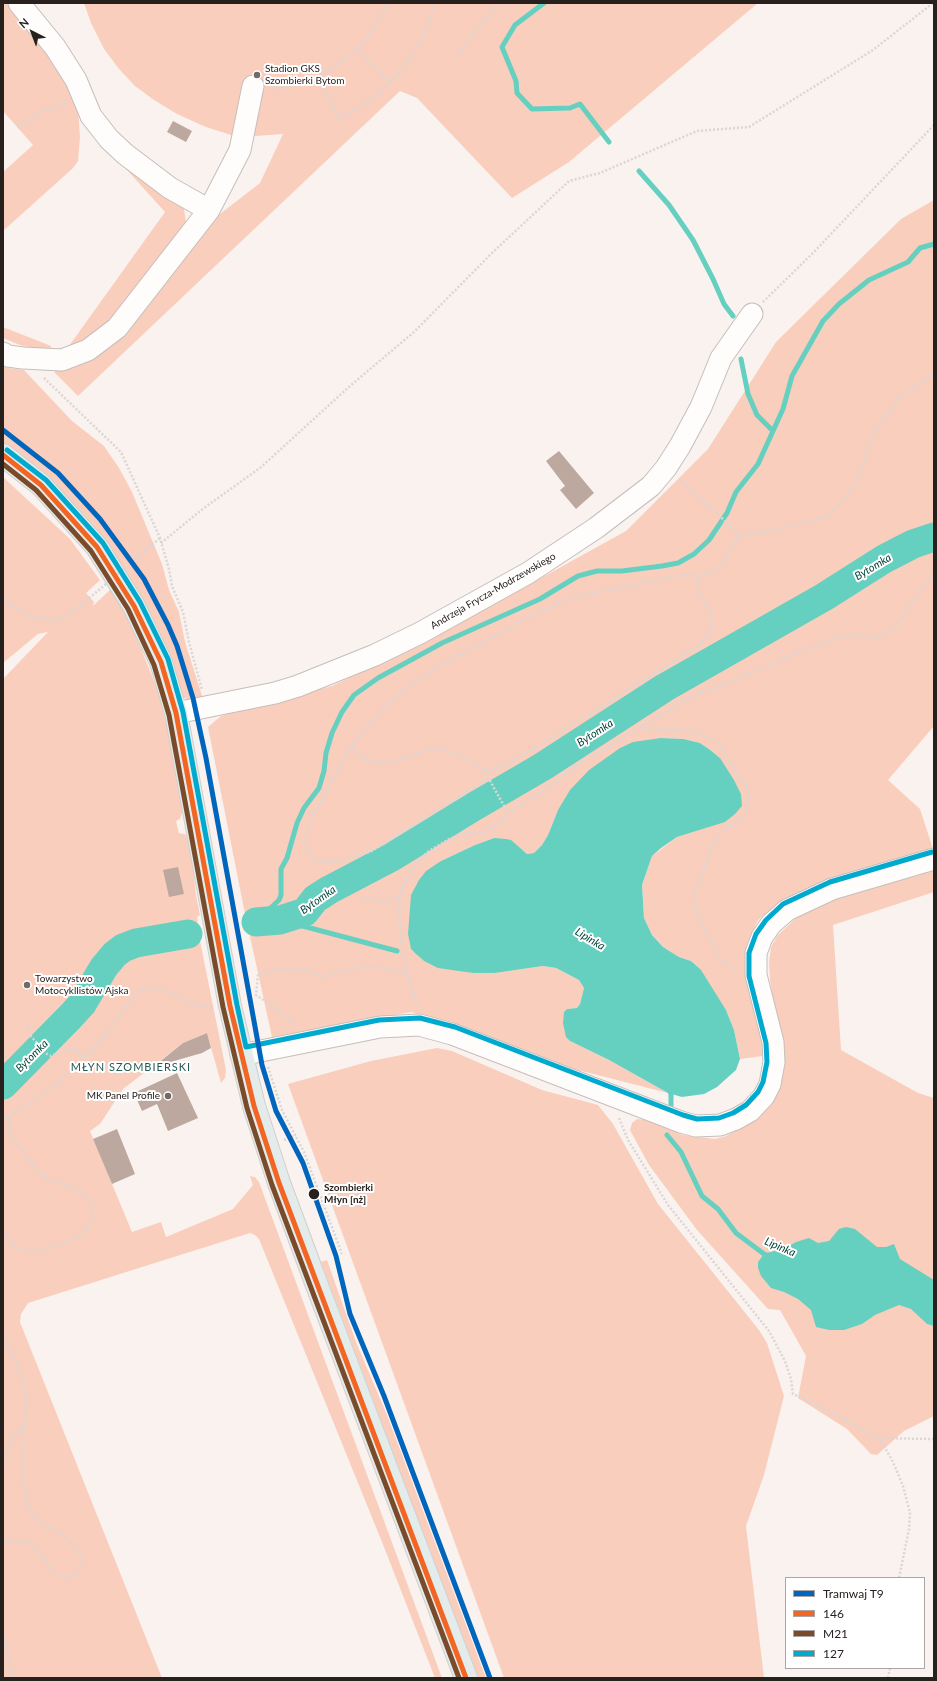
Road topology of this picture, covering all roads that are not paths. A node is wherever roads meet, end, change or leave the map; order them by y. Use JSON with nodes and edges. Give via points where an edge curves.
{"nodes":[{"id":1,"x":19,"y":3,"type":"edge"},
{"id":2,"x":253,"y":86,"type":"dead end"},
{"id":3,"x":88,"y":108,"type":"junction"},
{"id":4,"x":95,"y":145,"type":"dead end"},
{"id":5,"x":209,"y":210,"type":"junction"},
{"id":6,"x":752,"y":314,"type":"road end"},
{"id":7,"x":3,"y":353,"type":"edge"},
{"id":8,"x":3,"y":455,"type":"edge"},
{"id":9,"x":176,"y":713,"type":"junction"},
{"id":10,"x":934,"y":859,"type":"edge"},
{"id":11,"x":241,"y":1055,"type":"junction"},
{"id":12,"x":466,"y":1678,"type":"edge"}],
"edges":[{"from":1,"to":3,"type":"street","via":[[55,47],[76,80]]},
{"from":2,"to":5,"type":"street","via":[[240,150]]},
{"from":3,"to":4,"type":"street"},
{"from":3,"to":5,"type":"street","via":[[109,139],[125,154],[170,188]]},
{"from":5,"to":7,"type":"street","via":[[117,328],[88,350],[62,360],[24,358]]},
{"from":6,"to":9,"type":"street","name":"Andrzeja Frycza-Modrzewskiego","via":[[721,358],[701,407],[666,468],[651,486],[596,528],[528,573],[375,655],[275,693]]},
{"from":8,"to":9,"type":"main road","via":[[41,485],[97,547],[134,606],[157,655]]},
{"from":9,"to":11,"type":"main road"},
{"from":10,"to":11,"type":"street","via":[[832,889],[787,910],[771,924],[762,937],[756,953],[756,975],[773,1042],[774,1062],[770,1084],[764,1096],[750,1111],[720,1125],[707,1127],[681,1122],[452,1034],[419,1025],[380,1027]]},
{"from":11,"to":12,"type":"main road","via":[[254,1106],[279,1183]]}]}
